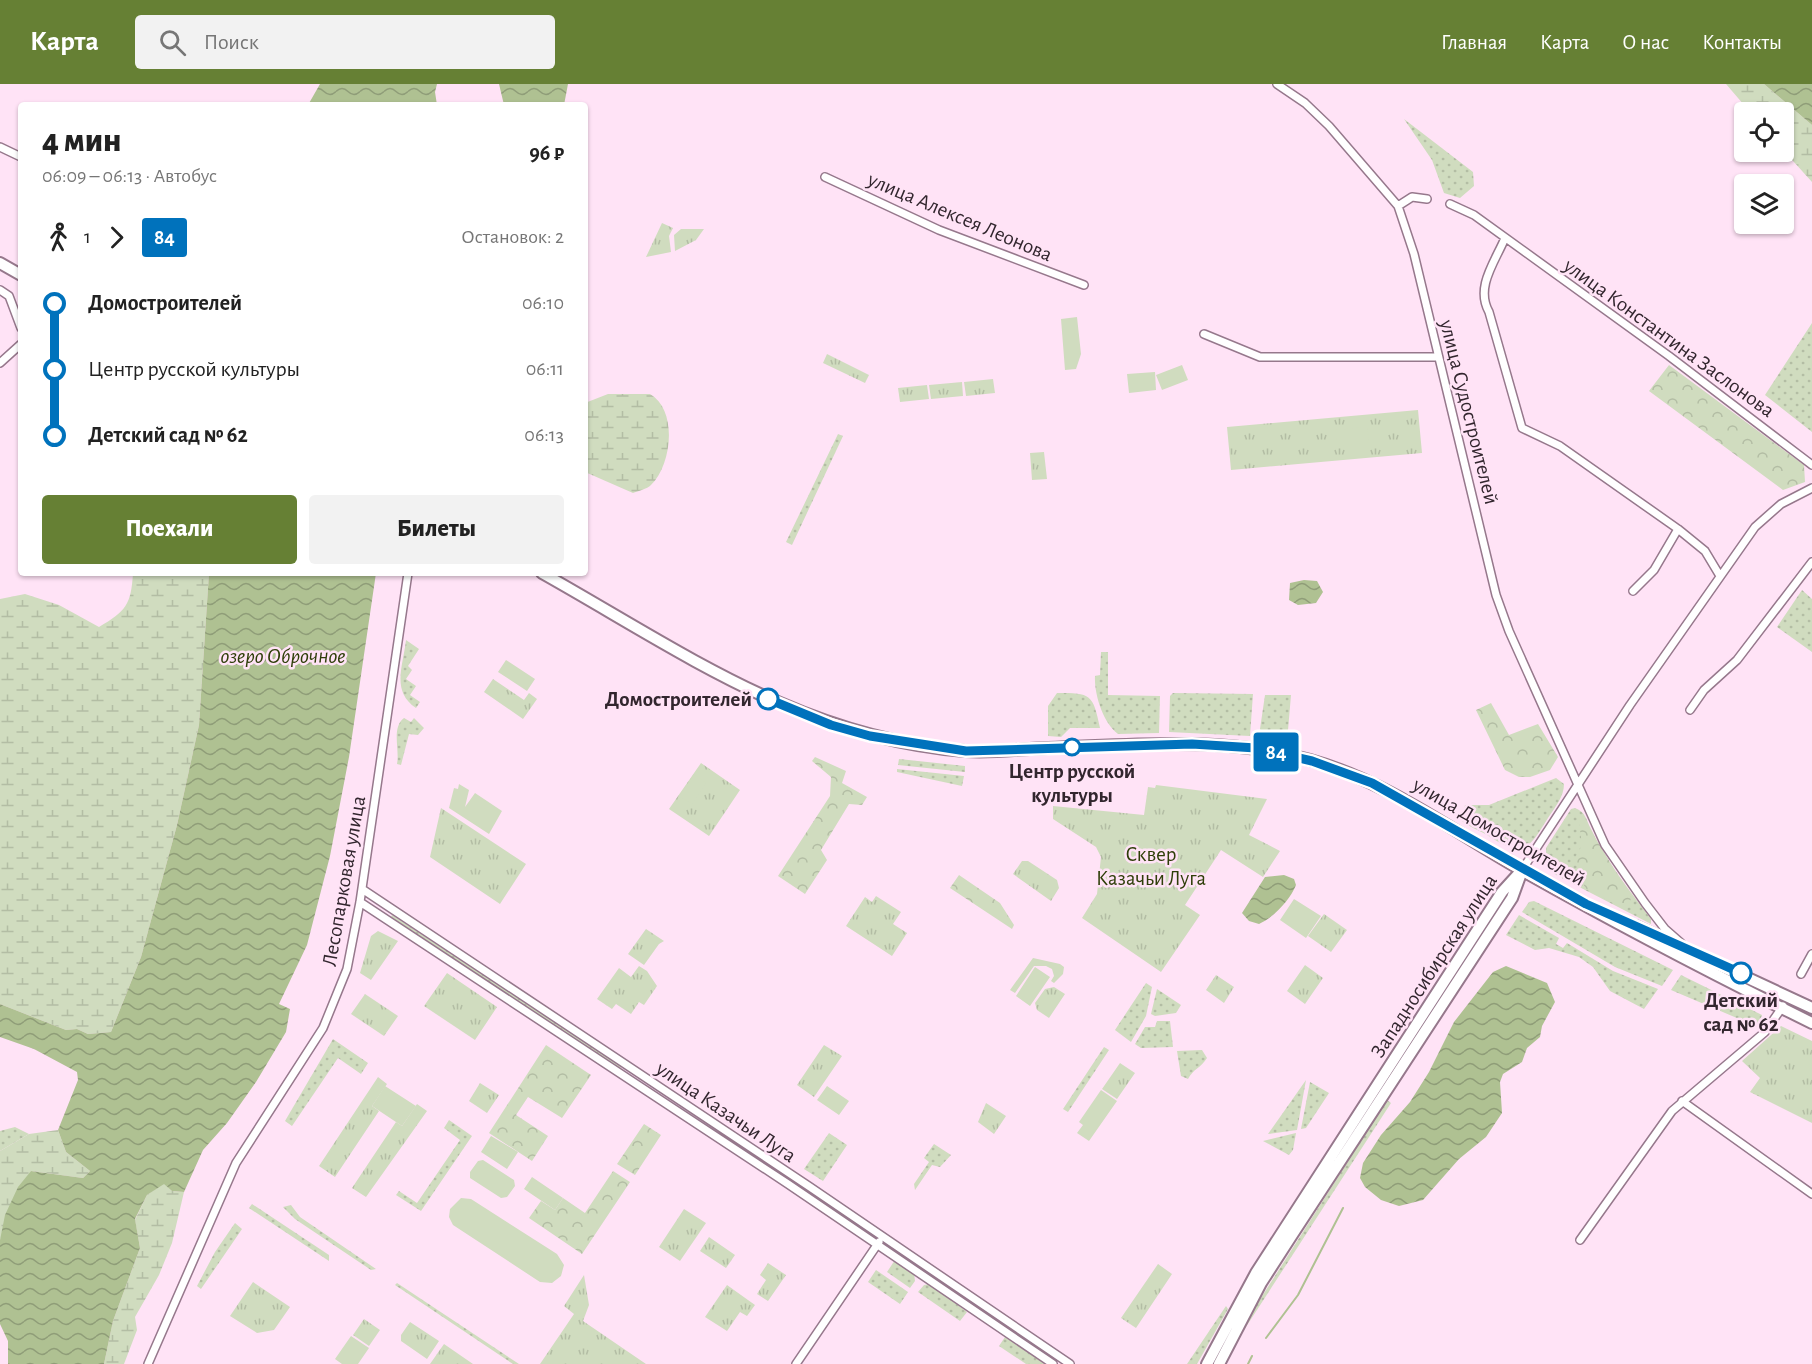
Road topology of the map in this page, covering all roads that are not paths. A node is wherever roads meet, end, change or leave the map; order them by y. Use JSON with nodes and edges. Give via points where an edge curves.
{"nodes":[{"id":1,"x":1277,"y":84,"type":"edge"},
{"id":2,"x":0,"y":147,"type":"edge"},
{"id":3,"x":18,"y":156,"type":"edge"},
{"id":4,"x":825,"y":177,"type":"dead end"},
{"id":5,"x":1427,"y":200,"type":"dead end"},
{"id":6,"x":1450,"y":204,"type":"dead end"},
{"id":7,"x":1398,"y":206,"type":"junction"},
{"id":8,"x":1505,"y":238,"type":"junction"},
{"id":9,"x":0,"y":263,"type":"edge"},
{"id":10,"x":18,"y":273,"type":"edge"},
{"id":11,"x":1084,"y":285,"type":"dead end"},
{"id":12,"x":0,"y":290,"type":"edge"},
{"id":13,"x":18,"y":320,"type":"edge"},
{"id":14,"x":1204,"y":334,"type":"dead end"},
{"id":15,"x":18,"y":347,"type":"edge"},
{"id":16,"x":1438,"y":357,"type":"junction"},
{"id":17,"x":0,"y":363,"type":"edge"},
{"id":18,"x":1812,"y":465,"type":"edge"},
{"id":19,"x":1812,"y":489,"type":"edge"},
{"id":20,"x":1678,"y":529,"type":"junction"},
{"id":21,"x":1812,"y":562,"type":"edge"},
{"id":22,"x":408,"y":576,"type":"edge"},
{"id":23,"x":547,"y":576,"type":"edge"},
{"id":24,"x":1720,"y":576,"type":"junction"},
{"id":25,"x":1633,"y":591,"type":"dead end"},
{"id":26,"x":1690,"y":710,"type":"dead end"},
{"id":27,"x":1578,"y":784,"type":"junction"},
{"id":28,"x":1522,"y":870,"type":"junction"},
{"id":29,"x":362,"y":889,"type":"junction"},
{"id":30,"x":360,"y":902,"type":"junction"},
{"id":31,"x":1586,"y":904,"type":"junction"},
{"id":32,"x":1687,"y":948,"type":"junction"},
{"id":33,"x":1812,"y":954,"type":"edge"},
{"id":34,"x":1800,"y":974,"type":"dead end"},
{"id":35,"x":1788,"y":996,"type":"junction"},
{"id":36,"x":1781,"y":1008,"type":"junction"},
{"id":37,"x":1812,"y":1008,"type":"edge"},
{"id":38,"x":1812,"y":1023,"type":"edge"},
{"id":39,"x":1682,"y":1101,"type":"junction"},
{"id":40,"x":1812,"y":1194,"type":"edge"},
{"id":41,"x":883,"y":1236,"type":"junction"},
{"id":42,"x":1580,"y":1240,"type":"dead end"},
{"id":43,"x":877,"y":1245,"type":"junction"},
{"id":44,"x":148,"y":1364,"type":"edge"},
{"id":45,"x":796,"y":1364,"type":"edge"},
{"id":46,"x":1053,"y":1364,"type":"edge"},
{"id":47,"x":1070,"y":1364,"type":"edge"},
{"id":48,"x":1207,"y":1364,"type":"edge"},
{"id":49,"x":1219,"y":1364,"type":"edge"}],
"edges":[{"from":1,"to":7,"type":"street","name":"улица Судостроителей","via":[[1329,126]]},
{"from":2,"to":3,"type":"street"},
{"from":4,"to":11,"type":"street","name":"улица Алексея Леонова","via":[[939,230]]},
{"from":5,"to":7,"type":"street","via":[[1412,197]]},
{"from":6,"to":8,"type":"street","name":"улица Константина Заслонова","via":[[1474,215]]},
{"from":7,"to":16,"type":"street","name":"улица Судостроителей","via":[[1414,254]]},
{"from":8,"to":18,"type":"street","name":"улица Константина Заслонова"},
{"from":8,"to":20,"type":"street","via":[[1483,287],[1483,301],[1522,428],[1560,446]]},
{"from":9,"to":10,"type":"main road"},
{"from":12,"to":13,"type":"street","via":[[9,296]]},
{"from":14,"to":16,"type":"street","via":[[1260,357]]},
{"from":15,"to":17,"type":"street"},
{"from":16,"to":27,"type":"street","name":"улица Судостроителей","via":[[1496,595]]},
{"from":19,"to":24,"type":"street","via":[[1781,504],[1755,528]]},
{"from":20,"to":24,"type":"street","via":[[1705,551]]},
{"from":20,"to":25,"type":"street","via":[[1654,570]]},
{"from":21,"to":26,"type":"street","via":[[1737,660],[1704,690]]},
{"from":22,"to":29,"type":"street","name":"Лесопарковая улица"},
{"from":23,"to":28,"type":"main road","name":"улица Домостроителей","via":[[706,668],[831,725],[870,736],[966,751],[1192,744],[1274,752],[1330,766],[1372,783]]},
{"from":24,"to":27,"type":"street"},
{"from":27,"to":28,"type":"street"},
{"from":27,"to":32,"type":"street","name":"улица Судостроителей","via":[[1605,845],[1665,929]]},
{"from":28,"to":31,"type":"main road","name":"улица Домостроителей"},
{"from":28,"to":48,"type":"main road","name":"Западносибирская улица","via":[[1502,892],[1256,1273]]},
{"from":28,"to":49,"type":"main road","name":"Западносибирская улица","via":[[1512,898],[1261,1283]]},
{"from":29,"to":30,"type":"street","name":"Лесопарковая улица"},
{"from":29,"to":41,"type":"street","name":"улица Казачьи Луга"},
{"from":30,"to":43,"type":"street","name":"улица Казачьи Луга"},
{"from":30,"to":44,"type":"street","name":"Лесопарковая улица","via":[[347,969],[329,1016],[236,1163]]},
{"from":31,"to":32,"type":"main road","name":"улица Домостроителей"},
{"from":31,"to":36,"type":"main road","name":"улица Домостроителей"},
{"from":32,"to":35,"type":"main road","name":"улица Домостроителей"},
{"from":33,"to":34,"type":"street"},
{"from":35,"to":36,"type":"street"},
{"from":35,"to":37,"type":"main road","name":"улица Домостроителей"},
{"from":36,"to":38,"type":"main road","name":"улица Домостроителей"},
{"from":36,"to":39,"type":"street","via":[[1758,1038]]},
{"from":39,"to":40,"type":"street"},
{"from":39,"to":42,"type":"street"},
{"from":41,"to":43,"type":"street"},
{"from":41,"to":47,"type":"street","name":"улица Казачьи Луга"},
{"from":43,"to":45,"type":"street"},
{"from":43,"to":46,"type":"street","name":"улица Казачьи Луга"}]}
